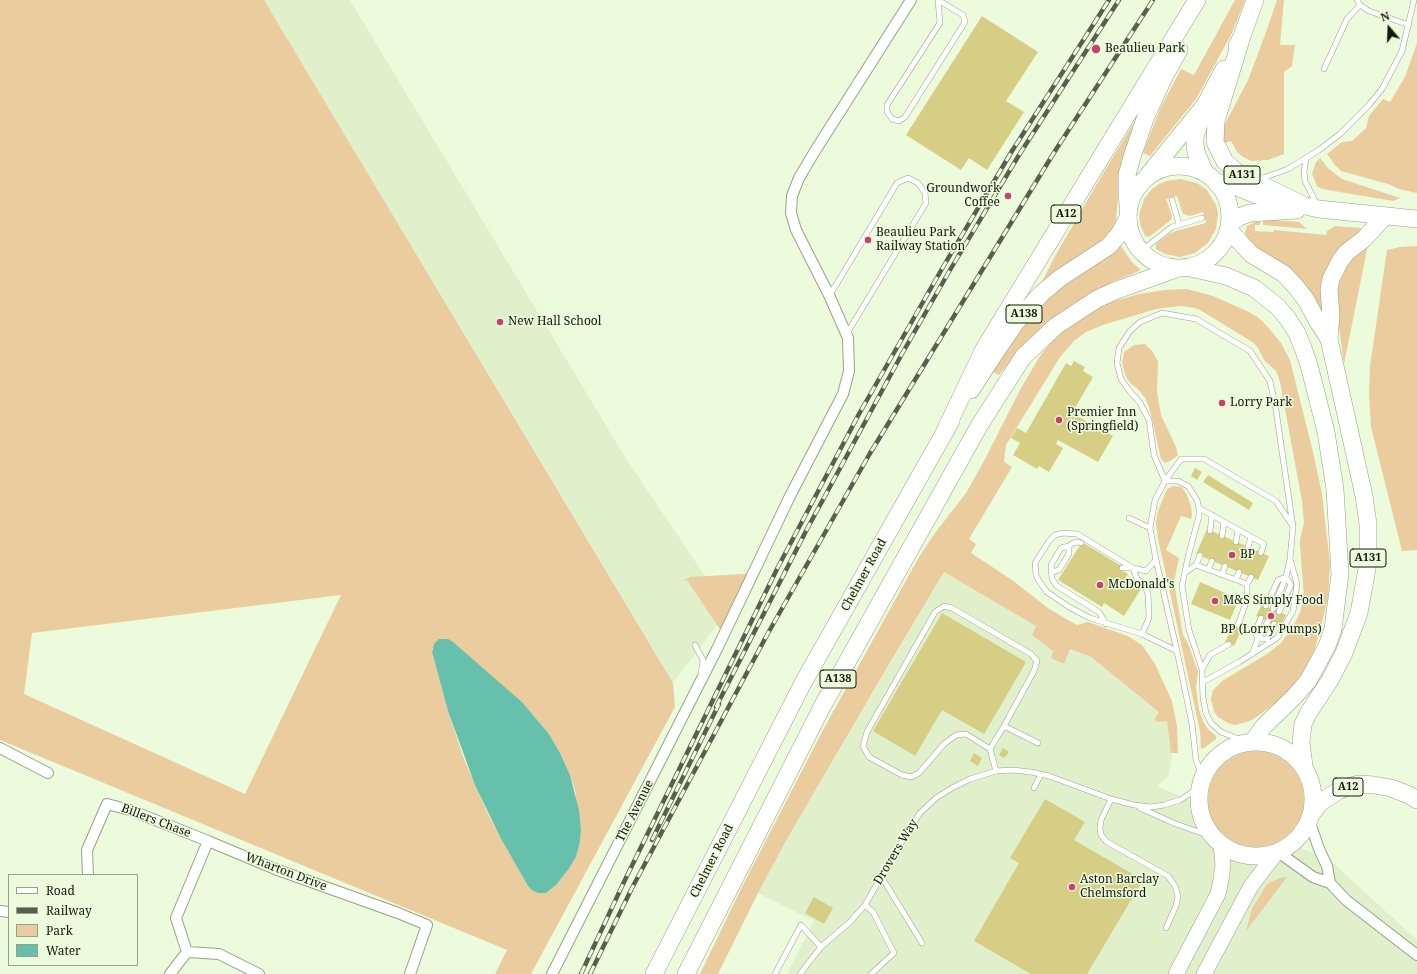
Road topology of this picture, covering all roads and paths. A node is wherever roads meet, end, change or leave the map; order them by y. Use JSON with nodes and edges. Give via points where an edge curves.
{"nodes":[{"id":1,"x":911,"y":0,"type":"edge"},
{"id":2,"x":938,"y":0,"type":"edge"},
{"id":3,"x":1197,"y":0,"type":"edge"},
{"id":4,"x":1208,"y":0,"type":"edge"},
{"id":5,"x":1256,"y":0,"type":"edge"},
{"id":6,"x":1414,"y":0,"type":"edge"},
{"id":7,"x":1358,"y":2,"type":"edge"},
{"id":8,"x":1409,"y":25,"type":"junction"},
{"id":9,"x":1242,"y":36,"type":"junction"},
{"id":10,"x":1324,"y":70,"type":"dead end"},
{"id":11,"x":1205,"y":105,"type":"junction"},
{"id":12,"x":1306,"y":158,"type":"junction"},
{"id":13,"x":1148,"y":176,"type":"junction"},
{"id":14,"x":1210,"y":178,"type":"junction"},
{"id":15,"x":1255,"y":181,"type":"junction"},
{"id":16,"x":1172,"y":200,"type":"dead end"},
{"id":17,"x":1301,"y":204,"type":"junction"},
{"id":18,"x":1319,"y":209,"type":"junction"},
{"id":19,"x":1128,"y":211,"type":"junction"},
{"id":20,"x":1385,"y":216,"type":"junction"},
{"id":21,"x":1202,"y":218,"type":"dead end"},
{"id":22,"x":1417,"y":219,"type":"edge"},
{"id":23,"x":1179,"y":224,"type":"junction"},
{"id":24,"x":1229,"y":227,"type":"junction"},
{"id":25,"x":1142,"y":250,"type":"junction"},
{"id":26,"x":1183,"y":269,"type":"junction"},
{"id":27,"x":829,"y":295,"type":"junction"},
{"id":28,"x":848,"y":338,"type":"junction"},
{"id":29,"x":1329,"y":339,"type":"junction"},
{"id":30,"x":944,"y":433,"type":"junction"},
{"id":31,"x":1165,"y":481,"type":"junction"},
{"id":32,"x":1199,"y":508,"type":"junction"},
{"id":33,"x":1212,"y":515,"type":"junction"},
{"id":34,"x":1129,"y":518,"type":"dead end"},
{"id":35,"x":1224,"y":522,"type":"junction"},
{"id":36,"x":1293,"y":527,"type":"junction"},
{"id":37,"x":1150,"y":528,"type":"junction"},
{"id":38,"x":1238,"y":530,"type":"junction"},
{"id":39,"x":1210,"y":531,"type":"dead end"},
{"id":40,"x":1222,"y":536,"type":"dead end"},
{"id":41,"x":1251,"y":537,"type":"junction"},
{"id":42,"x":1236,"y":542,"type":"dead end"},
{"id":43,"x":1081,"y":543,"type":"dead end"},
{"id":44,"x":1070,"y":546,"type":"junction"},
{"id":45,"x":1248,"y":547,"type":"dead end"},
{"id":46,"x":1261,"y":553,"type":"dead end"},
{"id":47,"x":1200,"y":555,"type":"dead end"},
{"id":48,"x":1290,"y":558,"type":"junction"},
{"id":49,"x":1156,"y":560,"type":"junction"},
{"id":50,"x":1212,"y":561,"type":"dead end"},
{"id":51,"x":1196,"y":565,"type":"junction"},
{"id":52,"x":1225,"y":566,"type":"dead end"},
{"id":53,"x":1122,"y":568,"type":"dead end"},
{"id":54,"x":1133,"y":568,"type":"junction"},
{"id":55,"x":1208,"y":570,"type":"junction"},
{"id":56,"x":1052,"y":572,"type":"junction"},
{"id":57,"x":1186,"y":572,"type":"junction"},
{"id":58,"x":1239,"y":572,"type":"dead end"},
{"id":59,"x":1222,"y":575,"type":"junction"},
{"id":60,"x":1286,"y":577,"type":"junction"},
{"id":61,"x":1251,"y":578,"type":"dead end"},
{"id":62,"x":1236,"y":580,"type":"junction"},
{"id":63,"x":1247,"y":584,"type":"junction"},
{"id":64,"x":1266,"y":606,"type":"dead end"},
{"id":65,"x":1273,"y":609,"type":"dead end"},
{"id":66,"x":1279,"y":612,"type":"dead end"},
{"id":67,"x":1261,"y":618,"type":"dead end"},
{"id":68,"x":1268,"y":621,"type":"dead end"},
{"id":69,"x":1106,"y":624,"type":"junction"},
{"id":70,"x":1274,"y":624,"type":"dead end"},
{"id":71,"x":1238,"y":625,"type":"dead end"},
{"id":72,"x":1142,"y":634,"type":"junction"},
{"id":73,"x":1258,"y":640,"type":"junction"},
{"id":74,"x":1230,"y":644,"type":"dead end"},
{"id":75,"x":695,"y":645,"type":"dead end"},
{"id":76,"x":1177,"y":651,"type":"junction"},
{"id":77,"x":1252,"y":654,"type":"junction"},
{"id":78,"x":1202,"y":669,"type":"junction"},
{"id":79,"x":701,"y":679,"type":"junction"},
{"id":80,"x":1203,"y":682,"type":"junction"},
{"id":81,"x":1004,"y":726,"type":"junction"},
{"id":82,"x":1250,"y":742,"type":"junction"},
{"id":83,"x":1038,"y":743,"type":"dead end"},
{"id":84,"x":0,"y":748,"type":"edge"},
{"id":85,"x":990,"y":749,"type":"junction"},
{"id":86,"x":1304,"y":766,"type":"junction"},
{"id":87,"x":996,"y":771,"type":"junction"},
{"id":88,"x":48,"y":773,"type":"dead end"},
{"id":89,"x":1041,"y":774,"type":"junction"},
{"id":90,"x":1202,"y":782,"type":"junction"},
{"id":91,"x":1034,"y":788,"type":"dead end"},
{"id":92,"x":1111,"y":799,"type":"junction"},
{"id":93,"x":1417,"y":800,"type":"edge"},
{"id":94,"x":1134,"y":805,"type":"junction"},
{"id":95,"x":1311,"y":816,"type":"junction"},
{"id":96,"x":1217,"y":840,"type":"junction"},
{"id":97,"x":208,"y":841,"type":"junction"},
{"id":98,"x":1278,"y":852,"type":"junction"},
{"id":99,"x":88,"y":874,"type":"edge"},
{"id":100,"x":881,"y":876,"type":"junction"},
{"id":101,"x":1330,"y":883,"type":"junction"},
{"id":102,"x":865,"y":905,"type":"junction"},
{"id":103,"x":1166,"y":928,"type":"dead end"},
{"id":104,"x":922,"y":944,"type":"dead end"},
{"id":105,"x":821,"y":947,"type":"junction"},
{"id":106,"x":187,"y":952,"type":"junction"},
{"id":107,"x":1417,"y":955,"type":"edge"},
{"id":108,"x":170,"y":974,"type":"edge"},
{"id":109,"x":259,"y":974,"type":"edge"},
{"id":110,"x":410,"y":974,"type":"edge"},
{"id":111,"x":552,"y":974,"type":"edge"},
{"id":112,"x":654,"y":974,"type":"edge"},
{"id":113,"x":686,"y":974,"type":"edge"},
{"id":114,"x":775,"y":974,"type":"edge"},
{"id":115,"x":800,"y":974,"type":"edge"},
{"id":116,"x":871,"y":974,"type":"edge"},
{"id":117,"x":1176,"y":974,"type":"edge"},
{"id":118,"x":1204,"y":974,"type":"edge"}],
"edges":[{"from":1,"to":27,"type":"street","via":[[815,151],[792,196],[791,213],[796,230]]},
{"from":2,"to":2,"type":"lane","via":[[963,15],[965,22],[905,117],[899,121],[892,119],[887,112],[887,105],[940,23]]},
{"from":3,"to":30,"type":"main road","number":"A12","via":[[984,349]]},
{"from":4,"to":19,"type":"main road","via":[[1165,75],[1146,116],[1127,175]]},
{"from":5,"to":9,"type":"main road","number":"A131"},
{"from":6,"to":8,"type":"lane"},
{"from":7,"to":8,"type":"lane","via":[[1368,11]]},
{"from":7,"to":10,"type":"lane","via":[[1347,19]]},
{"from":8,"to":12,"type":"lane","via":[[1402,51],[1382,89],[1340,134]]},
{"from":9,"to":11,"type":"main road","number":"A131"},
{"from":9,"to":15,"type":"main road","number":"A131","via":[[1216,121],[1215,142],[1225,162],[1238,173]]},
{"from":11,"to":13,"type":"main road","number":"A131"},
{"from":11,"to":14,"type":"main road","number":"A131","via":[[1196,137],[1196,152]]},
{"from":12,"to":15,"type":"lane","via":[[1288,169]]},
{"from":12,"to":18,"type":"lane","via":[[1306,181]]},
{"from":13,"to":14,"type":"main road","via":[[1158,170],[1176,166],[1194,168]]},
{"from":13,"to":19,"type":"main road","via":[[1134,192]]},
{"from":14,"to":17,"type":"main road","number":"A131","via":[[1256,195]]},
{"from":14,"to":24,"type":"main road","via":[[1227,200]]},
{"from":15,"to":17,"type":"main road","number":"A131"},
{"from":16,"to":23,"type":"lane"},
{"from":17,"to":18,"type":"main road","number":"A131"},
{"from":18,"to":20,"type":"main road","number":"A131"},
{"from":18,"to":24,"type":"main road","number":"A131","via":[[1250,213],[1239,217]]},
{"from":19,"to":25,"type":"main road","via":[[1133,238]]},
{"from":19,"to":30,"type":"main road","name":"Chelmer Road","number":"A138","via":[[1119,234],[1109,246],[1060,278],[1041,294],[1016,322]]},
{"from":20,"to":22,"type":"main road","number":"A131"},
{"from":20,"to":29,"type":"main road","number":"A131","via":[[1364,239],[1346,252],[1335,269],[1329,290]]},
{"from":21,"to":23,"type":"lane"},
{"from":23,"to":25,"type":"lane","via":[[1172,226]]},
{"from":24,"to":26,"type":"main road","via":[[1215,253],[1206,261]]},
{"from":24,"to":29,"type":"main road","number":"A131","via":[[1251,254],[1284,274],[1296,287]]},
{"from":25,"to":26,"type":"main road","via":[[1158,263]]},
{"from":26,"to":82,"type":"main road","number":"A131","via":[[1226,276],[1240,281],[1273,302],[1288,319],[1304,348],[1309,365],[1326,432],[1335,490],[1340,574],[1333,629],[1329,641],[1308,681]]},
{"from":26,"to":113,"type":"main road","number":"A138","via":[[1097,298],[1056,326],[1023,357],[979,426],[824,705]]},
{"from":27,"to":28,"type":"street"},
{"from":27,"to":28,"type":"lane","via":[[897,183],[908,178],[918,183],[925,193],[926,203],[850,330]]},
{"from":28,"to":79,"type":"street","via":[[849,371],[843,394]]},
{"from":29,"to":86,"type":"main road","number":"A131","via":[[1364,496],[1368,524],[1367,561],[1359,613],[1344,653],[1303,724],[1301,742]]},
{"from":30,"to":112,"type":"main road","name":"Chelmer Road","number":"A138","via":[[803,683]]},
{"from":31,"to":32,"type":"lane","via":[[1178,481],[1188,486]]},
{"from":31,"to":36,"type":"lane","via":[[1181,459],[1204,459],[1276,501]]},
{"from":31,"to":36,"type":"lane","via":[[1154,455],[1149,420],[1140,403],[1121,379],[1117,363],[1119,348],[1130,331],[1140,322],[1162,313],[1196,319],[1250,351],[1270,381]]},
{"from":31,"to":37,"type":"lane","via":[[1155,500]]},
{"from":32,"to":33,"type":"lane"},
{"from":32,"to":57,"type":"lane"},
{"from":33,"to":35,"type":"lane"},
{"from":33,"to":39,"type":"lane"},
{"from":34,"to":37,"type":"lane"},
{"from":35,"to":38,"type":"lane"},
{"from":35,"to":40,"type":"lane"},
{"from":36,"to":48,"type":"lane"},
{"from":37,"to":49,"type":"lane"},
{"from":38,"to":41,"type":"lane"},
{"from":38,"to":42,"type":"lane"},
{"from":41,"to":45,"type":"lane"},
{"from":41,"to":46,"type":"lane","via":[[1264,544]]},
{"from":43,"to":44,"type":"lane","via":[[1073,543]]},
{"from":44,"to":56,"type":"lane","via":[[1069,554],[1058,570]]},
{"from":44,"to":56,"type":"lane","via":[[1061,548],[1051,565]]},
{"from":47,"to":51,"type":"lane"},
{"from":48,"to":60,"type":"lane"},
{"from":48,"to":77,"type":"lane","via":[[1297,584],[1293,611],[1277,638]]},
{"from":49,"to":54,"type":"lane","via":[[1146,571]]},
{"from":49,"to":76,"type":"lane"},
{"from":50,"to":55,"type":"lane"},
{"from":51,"to":55,"type":"lane"},
{"from":51,"to":57,"type":"lane"},
{"from":52,"to":59,"type":"lane"},
{"from":53,"to":54,"type":"lane"},
{"from":54,"to":69,"type":"lane","via":[[1077,534],[1064,533],[1055,535],[1049,541],[1035,563],[1036,575],[1047,592],[1069,607]]},
{"from":54,"to":72,"type":"lane","via":[[1148,594],[1149,618]]},
{"from":55,"to":59,"type":"lane"},
{"from":56,"to":69,"type":"lane","via":[[1052,579],[1057,586],[1099,612]]},
{"from":57,"to":78,"type":"lane","via":[[1182,586],[1189,630]]},
{"from":58,"to":62,"type":"lane"},
{"from":59,"to":62,"type":"lane"},
{"from":60,"to":64,"type":"lane","via":[[1278,580]]},
{"from":60,"to":65,"type":"lane"},
{"from":60,"to":66,"type":"lane","via":[[1291,585]]},
{"from":61,"to":63,"type":"lane"},
{"from":62,"to":63,"type":"lane"},
{"from":63,"to":71,"type":"lane","via":[[1246,600]]},
{"from":67,"to":73,"type":"lane","via":[[1255,632]]},
{"from":68,"to":73,"type":"lane"},
{"from":69,"to":72,"type":"lane"},
{"from":70,"to":73,"type":"lane","via":[[1267,638]]},
{"from":72,"to":76,"type":"lane"},
{"from":73,"to":77,"type":"lane"},
{"from":74,"to":78,"type":"lane","via":[[1210,655]]},
{"from":75,"to":79,"type":"lane","name":"The Avenue","via":[[702,660]]},
{"from":76,"to":90,"type":"lane"},
{"from":77,"to":80,"type":"lane"},
{"from":78,"to":80,"type":"lane"},
{"from":79,"to":111,"type":"street","name":"The Avenue"},
{"from":80,"to":82,"type":"lane","via":[[1203,698],[1211,722],[1221,732]]},
{"from":81,"to":83,"type":"lane"},
{"from":81,"to":85,"type":"lane"},
{"from":81,"to":85,"type":"lane","via":[[1034,671],[1036,661],[1031,654],[952,608],[944,606],[935,612],[867,732],[862,746],[869,756],[902,775],[911,777],[919,773],[944,744],[956,735],[966,734]]},
{"from":82,"to":86,"type":"main road","via":[[1266,742],[1287,750]]},
{"from":82,"to":90,"type":"main road","via":[[1233,746],[1217,757],[1211,763]]},
{"from":84,"to":88,"type":"street"},
{"from":85,"to":87,"type":"lane"},
{"from":86,"to":95,"type":"main road","via":[[1314,792]]},
{"from":87,"to":89,"type":"lane","name":"Drovers Way","via":[[1012,770]]},
{"from":87,"to":100,"type":"lane","name":"Drovers Way","via":[[970,779],[936,798],[920,813],[908,830]]},
{"from":89,"to":91,"type":"lane"},
{"from":89,"to":92,"type":"lane","name":"Drovers Way"},
{"from":90,"to":94,"type":"lane","name":"Drovers Way","via":[[1194,791],[1172,803],[1151,807]]},
{"from":90,"to":96,"type":"main road","via":[[1199,799],[1201,816]]},
{"from":92,"to":94,"type":"lane","name":"Drovers Way"},
{"from":92,"to":103,"type":"lane","via":[[1101,820],[1101,835],[1107,842],[1168,876],[1175,886],[1178,896],[1176,906]]},
{"from":93,"to":95,"type":"main road","number":"A12","via":[[1391,788],[1359,784],[1338,791],[1321,802]]},
{"from":94,"to":96,"type":"lane","name":"Drovers Way"},
{"from":95,"to":98,"type":"main road","via":[[1300,837]]},
{"from":95,"to":101,"type":"street"},
{"from":96,"to":98,"type":"main road","via":[[1237,853],[1249,856]]},
{"from":96,"to":117,"type":"main road","via":[[1223,865],[1218,894]]},
{"from":97,"to":99,"type":"street","name":"Billers Chase","via":[[130,810],[107,804],[87,850]]},
{"from":97,"to":106,"type":"street","via":[[176,918]]},
{"from":97,"to":110,"type":"street","name":"Wharton Drive","via":[[427,925]]},
{"from":98,"to":101,"type":"street","via":[[1313,877]]},
{"from":98,"to":118,"type":"main road","via":[[1251,886]]},
{"from":100,"to":102,"type":"lane","name":"Drovers Way"},
{"from":100,"to":104,"type":"lane"},
{"from":101,"to":107,"type":"street","via":[[1346,900]]},
{"from":102,"to":105,"type":"lane","name":"Drovers Way"},
{"from":102,"to":116,"type":"lane","via":[[873,912],[894,954]]},
{"from":105,"to":114,"type":"lane","via":[[801,926]]},
{"from":105,"to":115,"type":"lane","name":"Drovers Way"},
{"from":106,"to":108,"type":"street"},
{"from":106,"to":109,"type":"street","via":[[218,954]]}]}
